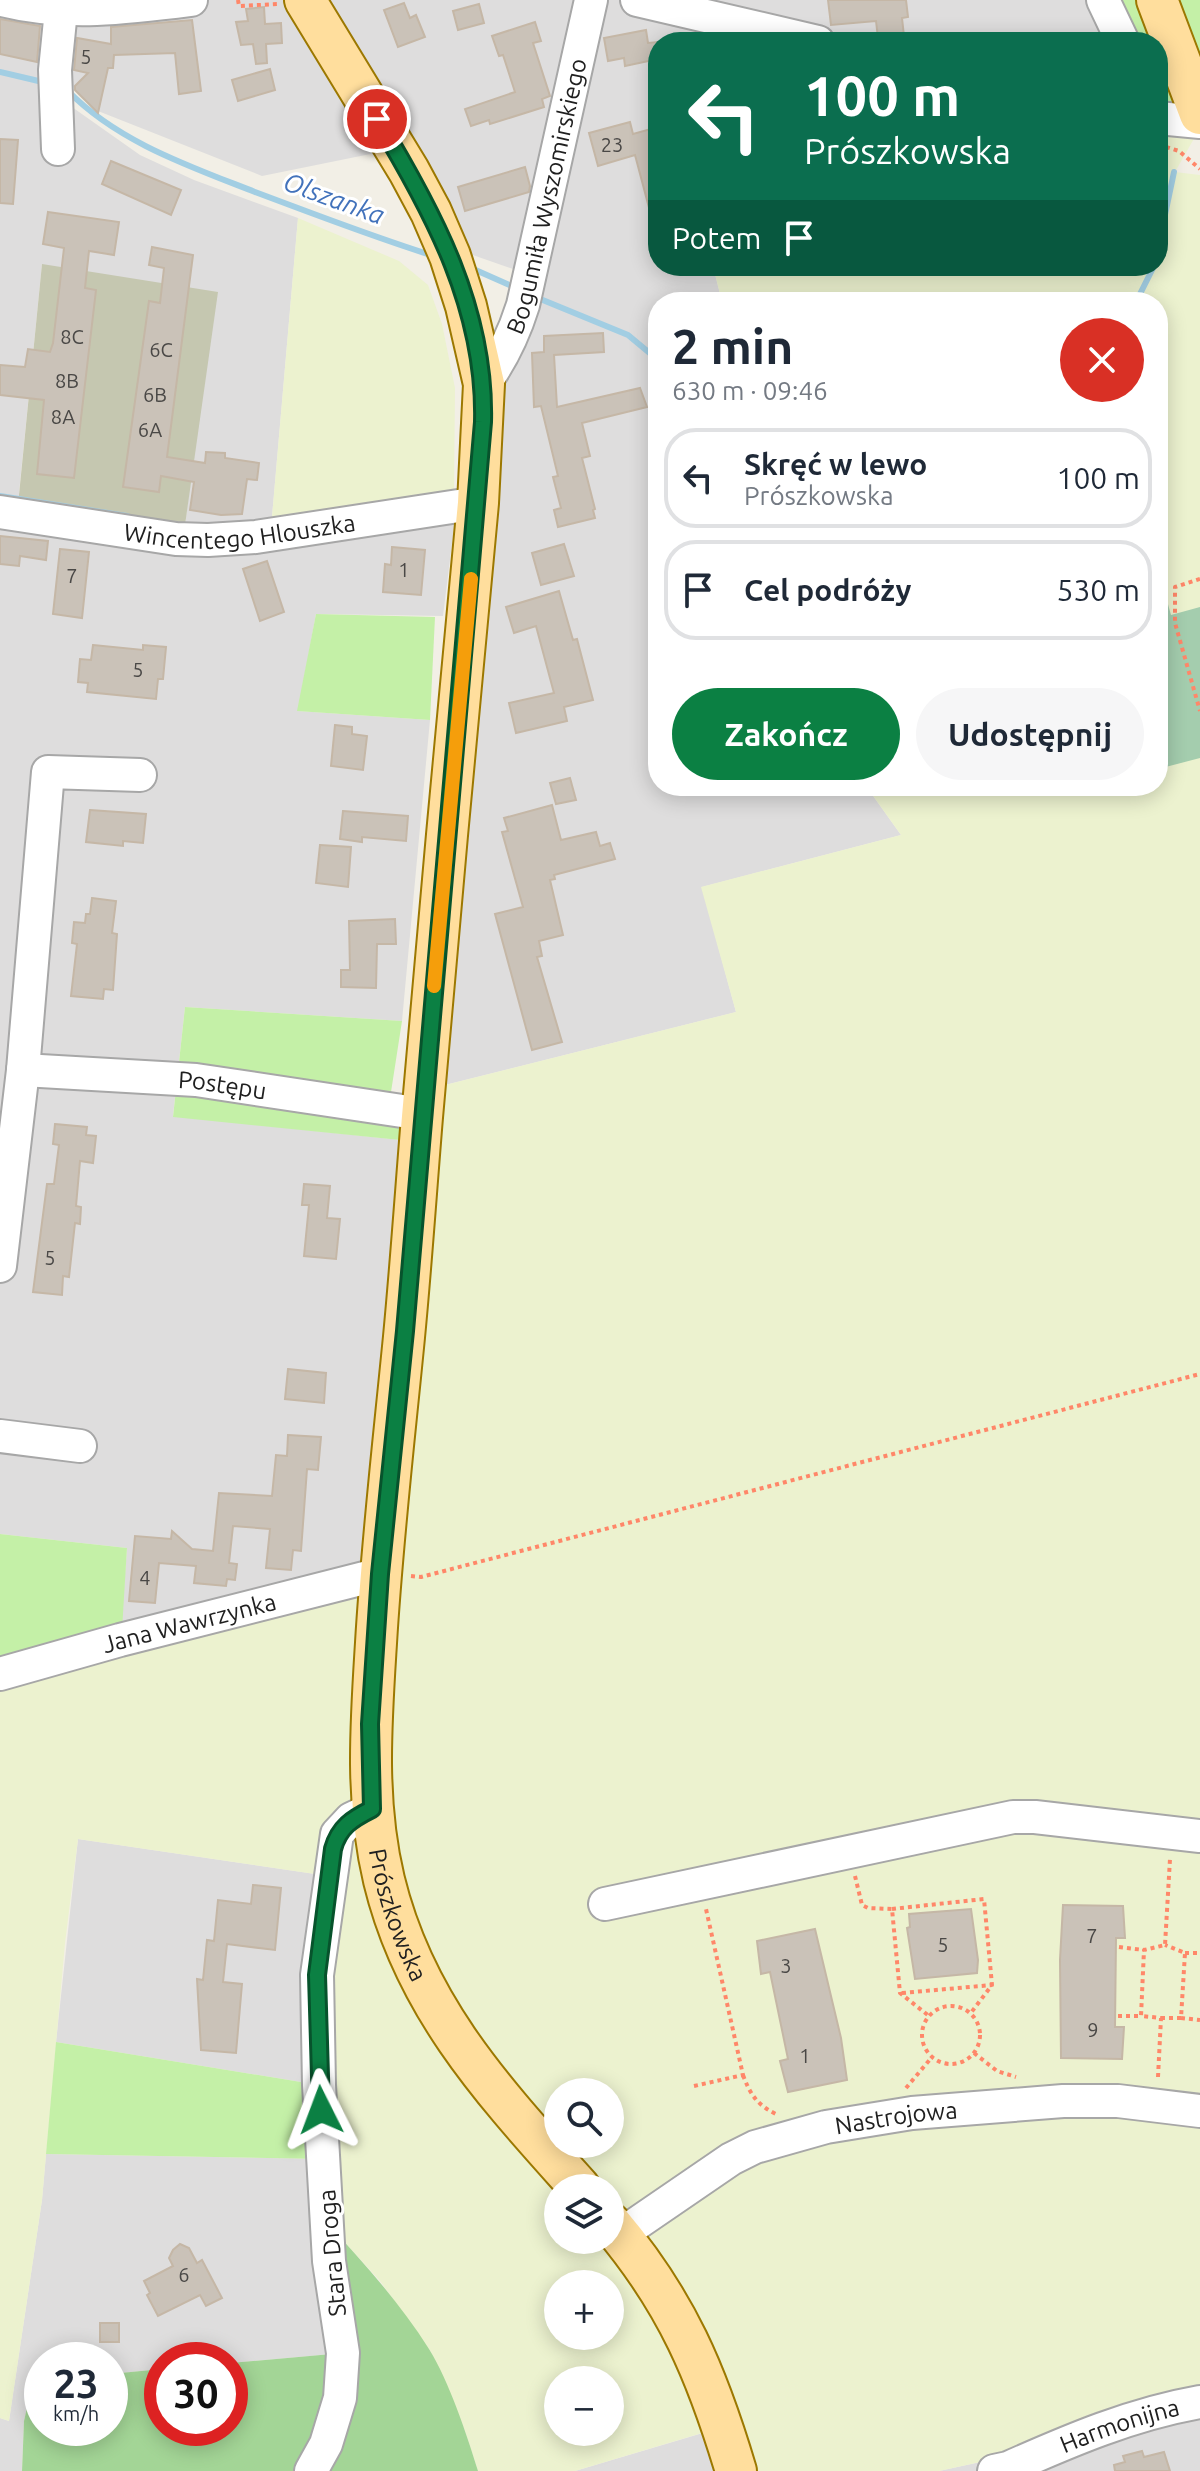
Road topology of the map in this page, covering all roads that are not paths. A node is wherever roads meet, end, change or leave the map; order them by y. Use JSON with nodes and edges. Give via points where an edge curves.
{"nodes":[{"id":1,"x":2,"y":0,"type":"edge"},
{"id":2,"x":191,"y":0,"type":"edge"},
{"id":3,"x":591,"y":0,"type":"edge"},
{"id":4,"x":637,"y":0,"type":"edge"},
{"id":5,"x":1103,"y":0,"type":"edge"},
{"id":6,"x":1157,"y":0,"type":"edge"},
{"id":7,"x":292,"y":2,"type":"edge"},
{"id":8,"x":61,"y":10,"type":"junction"},
{"id":9,"x":775,"y":32,"type":"edge"},
{"id":10,"x":1118,"y":32,"type":"edge"},
{"id":11,"x":1200,"y":114,"type":"edge"},
{"id":12,"x":1200,"y":122,"type":"edge"},
{"id":13,"x":1168,"y":124,"type":"edge"},
{"id":14,"x":58,"y":149,"type":"dead end"},
{"id":15,"x":484,"y":384,"type":"junction"},
{"id":16,"x":478,"y":503,"type":"junction"},
{"id":17,"x":0,"y":512,"type":"edge"},
{"id":18,"x":140,"y":775,"type":"dead end"},
{"id":19,"x":23,"y":1070,"type":"junction"},
{"id":20,"x":422,"y":1114,"type":"junction"},
{"id":21,"x":0,"y":1266,"type":"edge"},
{"id":22,"x":0,"y":1436,"type":"edge"},
{"id":23,"x":80,"y":1446,"type":"dead end"},
{"id":24,"x":380,"y":1574,"type":"junction"},
{"id":25,"x":0,"y":1674,"type":"edge"},
{"id":26,"x":372,"y":1809,"type":"junction"},
{"id":27,"x":1186,"y":1835,"type":"edge"},
{"id":28,"x":605,"y":1904,"type":"dead end"},
{"id":29,"x":1200,"y":2111,"type":"edge"},
{"id":30,"x":567,"y":2174,"type":"edge"},
{"id":31,"x":624,"y":2224,"type":"edge"},
{"id":32,"x":624,"y":2241,"type":"edge"},
{"id":33,"x":1200,"y":2402,"type":"edge"},
{"id":34,"x":311,"y":2471,"type":"edge"},
{"id":35,"x":736,"y":2471,"type":"edge"},
{"id":36,"x":994,"y":2471,"type":"edge"}],
"edges":[{"from":1,"to":8,"type":"street"},
{"from":2,"to":8,"type":"street"},
{"from":3,"to":15,"type":"street","name":"Bogumiła Wyszomirskiego","via":[[527,290],[501,360]]},
{"from":4,"to":9,"type":"street"},
{"from":5,"to":10,"type":"street"},
{"from":6,"to":11,"type":"main road"},
{"from":7,"to":15,"type":"main road","name":"Prószkowska","via":[[409,171],[431,212],[455,270]]},
{"from":8,"to":14,"type":"street","via":[[55,84]]},
{"from":12,"to":13,"type":"street"},
{"from":15,"to":16,"type":"main road","name":"Prószkowska"},
{"from":16,"to":17,"type":"street","name":"Wincentego Hlouszka","via":[[208,540]]},
{"from":16,"to":20,"type":"main road","name":"Prószkowska"},
{"from":18,"to":19,"type":"street","via":[[48,772]]},
{"from":19,"to":20,"type":"street","name":"Postępu","via":[[196,1080]]},
{"from":19,"to":21,"type":"street"},
{"from":20,"to":24,"type":"main road","name":"Prószkowska"},
{"from":22,"to":23,"type":"street"},
{"from":24,"to":25,"type":"street","name":"Jana Wawrzynka"},
{"from":24,"to":26,"type":"main road","name":"Prószkowska","via":[[370,1724]]},
{"from":26,"to":30,"type":"main road","name":"Prószkowska","via":[[384,1880],[415,1970],[435,2009],[504,2104]]},
{"from":26,"to":34,"type":"street","name":"Stara Droga","via":[[351,1819],[337,1834],[317,1975],[329,2261],[343,2353],[340,2398]]},
{"from":27,"to":28,"type":"street","via":[[1013,1817],[850,1852],[701,1902]]},
{"from":29,"to":31,"type":"street","name":"Nastrojowa","via":[[1118,2101],[1063,2101],[926,2111],[815,2130],[755,2147]]},
{"from":32,"to":35,"type":"main road","via":[[671,2306],[692,2346]]},
{"from":33,"to":36,"type":"street","name":"Harmonijna","via":[[1086,2433]]}]}
